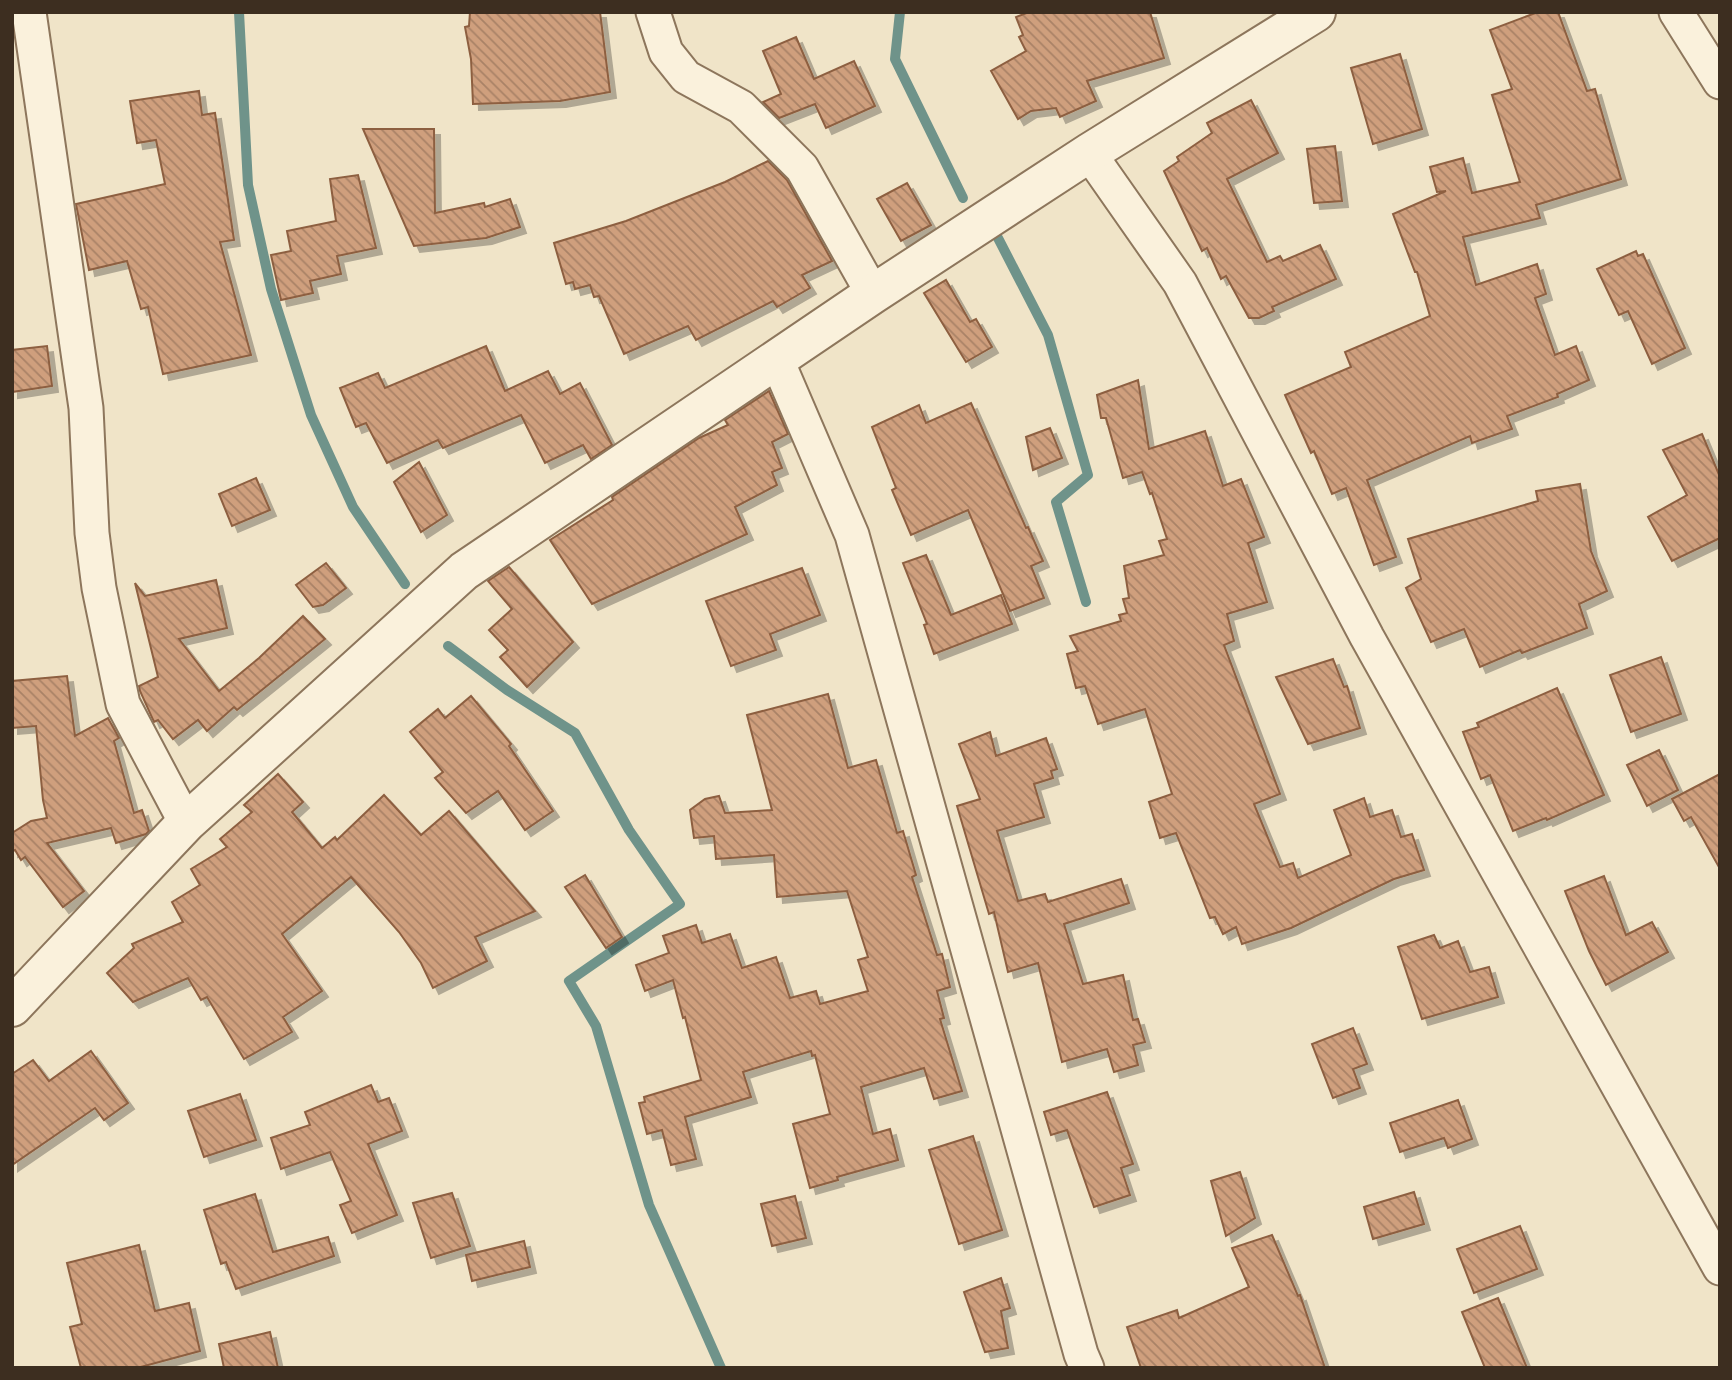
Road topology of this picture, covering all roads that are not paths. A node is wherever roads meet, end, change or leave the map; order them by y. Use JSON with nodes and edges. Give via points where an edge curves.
{"nodes":[{"id":1,"x":29,"y":12,"type":"edge"},
{"id":2,"x":653,"y":12,"type":"edge"},
{"id":3,"x":1316,"y":12,"type":"edge"},
{"id":4,"x":1676,"y":12,"type":"edge"},
{"id":5,"x":1720,"y":82,"type":"edge"},
{"id":6,"x":1089,"y":153,"type":"junction"},
{"id":7,"x":873,"y":294,"type":"junction"},
{"id":8,"x":776,"y":358,"type":"junction"},
{"id":9,"x":186,"y":823,"type":"junction"},
{"id":10,"x":12,"y":1007,"type":"edge"},
{"id":11,"x":1720,"y":1268,"type":"edge"},
{"id":12,"x":1087,"y":1368,"type":"edge"}],
"edges":[{"from":1,"to":9,"type":"street","via":[[86,408],[99,588],[123,704]]},
{"from":2,"to":7,"type":"street","via":[[666,52],[686,77],[741,107],[803,168]]},
{"from":3,"to":6,"type":"street"},
{"from":4,"to":5,"type":"street"},
{"from":6,"to":7,"type":"street"},
{"from":6,"to":11,"type":"street","via":[[1180,283],[1367,637]]},
{"from":7,"to":8,"type":"street"},
{"from":8,"to":9,"type":"street","via":[[464,571]]},
{"from":8,"to":12,"type":"street","via":[[852,535]]},
{"from":9,"to":10,"type":"street"}]}
